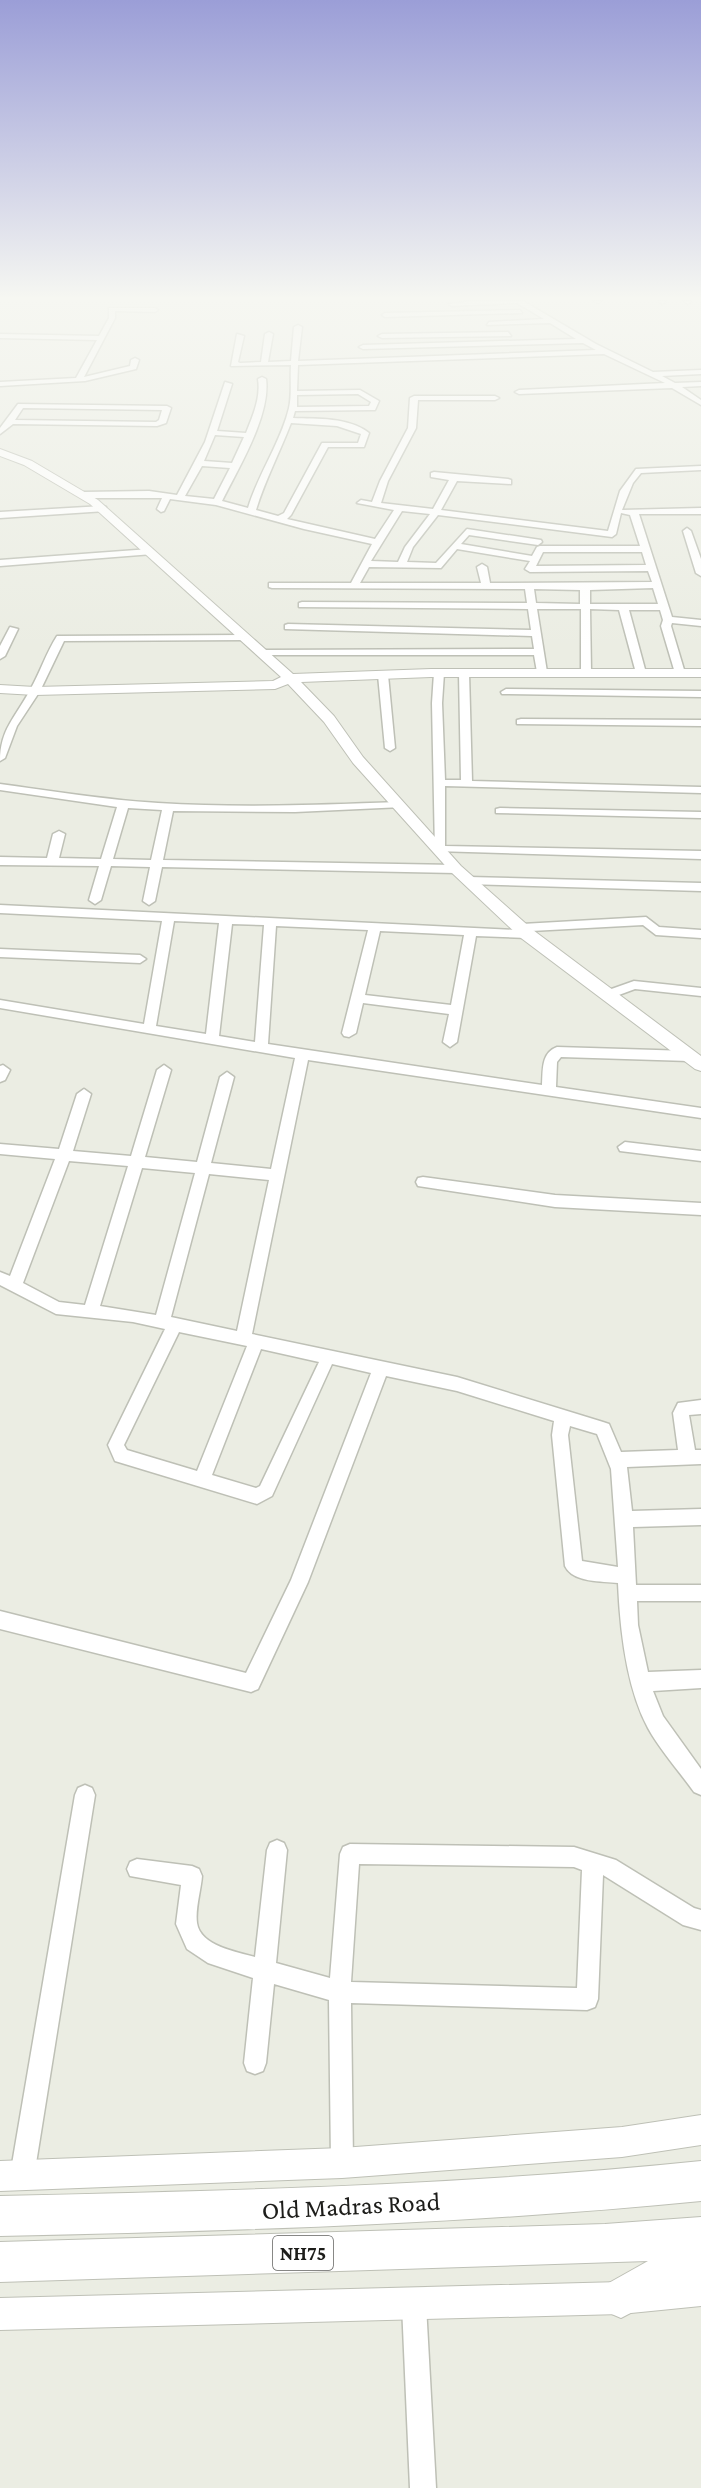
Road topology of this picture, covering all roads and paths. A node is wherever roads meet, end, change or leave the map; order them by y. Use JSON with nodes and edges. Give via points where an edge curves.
{"nodes":[{"id":1,"x":13,"y":417,"type":"edge"},
{"id":2,"x":165,"y":417,"type":"edge"},
{"id":3,"x":219,"y":417,"type":"edge"},
{"id":4,"x":256,"y":417,"type":"edge"},
{"id":5,"x":289,"y":417,"type":"edge"},
{"id":6,"x":413,"y":417,"type":"edge"},
{"id":7,"x":11,"y":420,"type":"dead end"},
{"id":8,"x":288,"y":420,"type":"junction"},
{"id":9,"x":0,"y":432,"type":"edge"},
{"id":10,"x":215,"y":433,"type":"junction"},
{"id":11,"x":248,"y":435,"type":"junction"},
{"id":12,"x":0,"y":452,"type":"edge"},
{"id":13,"x":201,"y":463,"type":"junction"},
{"id":14,"x":235,"y":466,"type":"junction"},
{"id":15,"x":701,"y":468,"type":"edge"},
{"id":16,"x":434,"y":475,"type":"dead end"},
{"id":17,"x":454,"y":478,"type":"junction"},
{"id":18,"x":508,"y":482,"type":"dead end"},
{"id":19,"x":83,"y":495,"type":"junction"},
{"id":20,"x":168,"y":495,"type":"junction"},
{"id":21,"x":181,"y":496,"type":"junction"},
{"id":22,"x":217,"y":502,"type":"junction"},
{"id":23,"x":361,"y":502,"type":"dead end"},
{"id":24,"x":376,"y":504,"type":"junction"},
{"id":25,"x":400,"y":507,"type":"junction"},
{"id":26,"x":103,"y":509,"type":"junction"},
{"id":27,"x":161,"y":509,"type":"dead end"},
{"id":28,"x":251,"y":511,"type":"junction"},
{"id":29,"x":701,"y":511,"type":"edge"},
{"id":30,"x":436,"y":512,"type":"junction"},
{"id":31,"x":616,"y":512,"type":"junction"},
{"id":32,"x":634,"y":512,"type":"junction"},
{"id":33,"x":0,"y":515,"type":"edge"},
{"id":34,"x":279,"y":519,"type":"junction"},
{"id":35,"x":687,"y":531,"type":"dead end"},
{"id":36,"x":377,"y":542,"type":"junction"},
{"id":37,"x":538,"y":542,"type":"dead end"},
{"id":38,"x":458,"y":546,"type":"junction"},
{"id":39,"x":646,"y":549,"type":"junction"},
{"id":40,"x":150,"y":552,"type":"junction"},
{"id":41,"x":535,"y":559,"type":"junction"},
{"id":42,"x":0,"y":563,"type":"edge"},
{"id":43,"x":364,"y":564,"type":"junction"},
{"id":44,"x":402,"y":564,"type":"junction"},
{"id":45,"x":482,"y":567,"type":"dead end"},
{"id":46,"x":653,"y":568,"type":"junction"},
{"id":47,"x":701,"y":573,"type":"edge"},
{"id":48,"x":272,"y":585,"type":"dead end"},
{"id":49,"x":658,"y":585,"type":"junction"},
{"id":50,"x":354,"y":586,"type":"junction"},
{"id":51,"x":486,"y":586,"type":"junction"},
{"id":52,"x":529,"y":586,"type":"junction"},
{"id":53,"x":585,"y":587,"type":"junction"},
{"id":54,"x":302,"y":605,"type":"dead end"},
{"id":55,"x":624,"y":606,"type":"junction"},
{"id":56,"x":586,"y":607,"type":"junction"},
{"id":57,"x":664,"y":607,"type":"junction"},
{"id":58,"x":532,"y":608,"type":"junction"},
{"id":59,"x":668,"y":620,"type":"junction"},
{"id":60,"x":701,"y":623,"type":"edge"},
{"id":61,"x":288,"y":627,"type":"dead end"},
{"id":62,"x":14,"y":629,"type":"dead end"},
{"id":63,"x":536,"y":633,"type":"junction"},
{"id":64,"x":244,"y":638,"type":"junction"},
{"id":65,"x":539,"y":652,"type":"junction"},
{"id":66,"x":262,"y":653,"type":"junction"},
{"id":67,"x":0,"y":656,"type":"edge"},
{"id":68,"x":464,"y":672,"type":"junction"},
{"id":69,"x":542,"y":672,"type":"junction"},
{"id":70,"x":586,"y":672,"type":"junction"},
{"id":71,"x":439,"y":673,"type":"junction"},
{"id":72,"x":641,"y":673,"type":"junction"},
{"id":73,"x":680,"y":673,"type":"junction"},
{"id":74,"x":701,"y":673,"type":"edge"},
{"id":75,"x":383,"y":675,"type":"junction"},
{"id":76,"x":290,"y":678,"type":"junction"},
{"id":77,"x":0,"y":689,"type":"edge"},
{"id":78,"x":35,"y":691,"type":"junction"},
{"id":79,"x":506,"y":692,"type":"dead end"},
{"id":80,"x":701,"y":694,"type":"edge"},
{"id":81,"x":521,"y":722,"type":"dead end"},
{"id":82,"x":701,"y":723,"type":"edge"},
{"id":83,"x":390,"y":748,"type":"dead end"},
{"id":84,"x":0,"y":758,"type":"edge"},
{"id":85,"x":439,"y":783,"type":"junction"},
{"id":86,"x":468,"y":784,"type":"junction"},
{"id":87,"x":0,"y":787,"type":"edge"},
{"id":88,"x":701,"y":790,"type":"edge"},
{"id":89,"x":123,"y":804,"type":"junction"},
{"id":90,"x":399,"y":805,"type":"junction"},
{"id":91,"x":168,"y":806,"type":"junction"},
{"id":92,"x":500,"y":811,"type":"dead end"},
{"id":93,"x":701,"y":815,"type":"edge"},
{"id":94,"x":59,"y":834,"type":"dead end"},
{"id":95,"x":439,"y":849,"type":"junction"},
{"id":96,"x":701,"y":855,"type":"edge"},
{"id":97,"x":0,"y":861,"type":"edge"},
{"id":98,"x":52,"y":863,"type":"junction"},
{"id":99,"x":104,"y":863,"type":"junction"},
{"id":100,"x":158,"y":864,"type":"junction"},
{"id":101,"x":456,"y":869,"type":"junction"},
{"id":102,"x":469,"y":881,"type":"junction"},
{"id":103,"x":701,"y":887,"type":"edge"},
{"id":104,"x":95,"y":900,"type":"dead end"},
{"id":105,"x":150,"y":901,"type":"dead end"},
{"id":106,"x":0,"y":909,"type":"edge"},
{"id":107,"x":169,"y":917,"type":"junction"},
{"id":108,"x":226,"y":920,"type":"junction"},
{"id":109,"x":270,"y":922,"type":"junction"},
{"id":110,"x":375,"y":927,"type":"junction"},
{"id":111,"x":471,"y":931,"type":"junction"},
{"id":112,"x":525,"y":931,"type":"junction"},
{"id":113,"x":701,"y":934,"type":"edge"},
{"id":114,"x":0,"y":953,"type":"edge"},
{"id":115,"x":140,"y":959,"type":"dead end"},
{"id":116,"x":701,"y":992,"type":"edge"},
{"id":117,"x":608,"y":995,"type":"junction"},
{"id":118,"x":356,"y":998,"type":"junction"},
{"id":119,"x":0,"y":1004,"type":"edge"},
{"id":120,"x":456,"y":1010,"type":"junction"},
{"id":121,"x":149,"y":1030,"type":"junction"},
{"id":122,"x":349,"y":1033,"type":"dead end"},
{"id":123,"x":212,"y":1040,"type":"junction"},
{"id":124,"x":450,"y":1042,"type":"dead end"},
{"id":125,"x":261,"y":1048,"type":"junction"},
{"id":126,"x":302,"y":1055,"type":"junction"},
{"id":127,"x":689,"y":1056,"type":"junction"},
{"id":128,"x":701,"y":1065,"type":"edge"},
{"id":129,"x":164,"y":1071,"type":"dead end"},
{"id":130,"x":227,"y":1077,"type":"dead end"},
{"id":131,"x":549,"y":1090,"type":"junction"},
{"id":132,"x":84,"y":1094,"type":"dead end"},
{"id":133,"x":701,"y":1113,"type":"edge"},
{"id":134,"x":625,"y":1147,"type":"dead end"},
{"id":135,"x":0,"y":1149,"type":"edge"},
{"id":136,"x":64,"y":1155,"type":"junction"},
{"id":137,"x":701,"y":1156,"type":"edge"},
{"id":138,"x":138,"y":1162,"type":"junction"},
{"id":139,"x":201,"y":1168,"type":"junction"},
{"id":140,"x":277,"y":1175,"type":"junction"},
{"id":141,"x":423,"y":1182,"type":"dead end"},
{"id":142,"x":701,"y":1209,"type":"edge"},
{"id":143,"x":7,"y":1282,"type":"edge"},
{"id":144,"x":91,"y":1312,"type":"junction"},
{"id":145,"x":170,"y":1320,"type":"junction"},
{"id":146,"x":248,"y":1344,"type":"junction"},
{"id":147,"x":325,"y":1365,"type":"dead end"},
{"id":148,"x":381,"y":1368,"type":"junction"},
{"id":149,"x":701,"y":1407,"type":"edge"},
{"id":150,"x":563,"y":1417,"type":"junction"},
{"id":151,"x":694,"y":1458,"type":"edge"},
{"id":152,"x":616,"y":1460,"type":"junction"},
{"id":153,"x":202,"y":1480,"type":"junction"},
{"id":154,"x":701,"y":1517,"type":"edge"},
{"id":155,"x":624,"y":1519,"type":"junction"},
{"id":156,"x":627,"y":1585,"type":"junction"},
{"id":157,"x":701,"y":1593,"type":"edge"},
{"id":158,"x":0,"y":1620,"type":"edge"},
{"id":159,"x":701,"y":1679,"type":"edge"},
{"id":160,"x":641,"y":1682,"type":"junction"},
{"id":161,"x":701,"y":1785,"type":"edge"},
{"id":162,"x":85,"y":1795,"type":"dead end"},
{"id":163,"x":277,"y":1850,"type":"dead end"},
{"id":164,"x":593,"y":1861,"type":"junction"},
{"id":165,"x":137,"y":1869,"type":"dead end"},
{"id":166,"x":701,"y":1920,"type":"edge"},
{"id":167,"x":265,"y":1970,"type":"junction"},
{"id":168,"x":340,"y":1992,"type":"junction"},
{"id":169,"x":255,"y":2063,"type":"dead end"},
{"id":170,"x":701,"y":2130,"type":"edge"},
{"id":171,"x":342,"y":2163,"type":"junction"},
{"id":172,"x":11,"y":2176,"type":"edge"},
{"id":173,"x":701,"y":2181,"type":"edge"},
{"id":174,"x":0,"y":2216,"type":"edge"},
{"id":175,"x":701,"y":2237,"type":"edge"},
{"id":176,"x":701,"y":2254,"type":"edge"},
{"id":177,"x":0,"y":2262,"type":"edge"},
{"id":178,"x":701,"y":2290,"type":"edge"},
{"id":179,"x":621,"y":2298,"type":"junction"},
{"id":180,"x":414,"y":2305,"type":"junction"},
{"id":181,"x":0,"y":2314,"type":"edge"},
{"id":182,"x":423,"y":2488,"type":"edge"}],
"edges":[{"from":1,"to":7,"type":"street"},
{"from":2,"to":9,"type":"street","via":[[157,424],[11,423]]},
{"from":3,"to":10,"type":"street"},
{"from":4,"to":11,"type":"street"},
{"from":5,"to":8,"type":"street"},
{"from":6,"to":24,"type":"street","via":[[412,428]]},
{"from":8,"to":28,"type":"street"},
{"from":8,"to":34,"type":"street","via":[[328,423],[365,433],[361,445],[325,445],[287,515]]},
{"from":10,"to":11,"type":"street"},
{"from":10,"to":13,"type":"street"},
{"from":11,"to":14,"type":"street"},
{"from":12,"to":19,"type":"street","via":[[28,463]]},
{"from":13,"to":14,"type":"street"},
{"from":13,"to":21,"type":"street"},
{"from":14,"to":22,"type":"street"},
{"from":15,"to":31,"type":"street","via":[[639,471],[633,475]]},
{"from":16,"to":17,"type":"street"},
{"from":17,"to":18,"type":"street"},
{"from":17,"to":30,"type":"street"},
{"from":19,"to":20,"type":"street"},
{"from":19,"to":26,"type":"street"},
{"from":20,"to":21,"type":"street"},
{"from":20,"to":27,"type":"street"},
{"from":21,"to":22,"type":"street"},
{"from":22,"to":28,"type":"street"},
{"from":23,"to":24,"type":"street"},
{"from":24,"to":25,"type":"street"},
{"from":25,"to":30,"type":"street"},
{"from":25,"to":36,"type":"street"},
{"from":26,"to":33,"type":"street"},
{"from":26,"to":40,"type":"street"},
{"from":28,"to":34,"type":"street"},
{"from":29,"to":32,"type":"street"},
{"from":30,"to":31,"type":"street","via":[[612,534]]},
{"from":30,"to":44,"type":"street","via":[[409,547]]},
{"from":31,"to":32,"type":"street"},
{"from":32,"to":39,"type":"street"},
{"from":34,"to":36,"type":"street"},
{"from":35,"to":47,"type":"street"},
{"from":36,"to":43,"type":"street"},
{"from":37,"to":38,"type":"street","via":[[467,532]]},
{"from":38,"to":41,"type":"street"},
{"from":38,"to":44,"type":"street","via":[[438,566]]},
{"from":39,"to":41,"type":"street","via":[[540,549]]},
{"from":39,"to":46,"type":"street"},
{"from":40,"to":42,"type":"street"},
{"from":40,"to":64,"type":"street"},
{"from":41,"to":46,"type":"street","via":[[530,572]]},
{"from":43,"to":44,"type":"street"},
{"from":43,"to":50,"type":"street"},
{"from":45,"to":51,"type":"street"},
{"from":46,"to":49,"type":"street"},
{"from":48,"to":50,"type":"street"},
{"from":49,"to":53,"type":"street"},
{"from":49,"to":57,"type":"street"},
{"from":50,"to":51,"type":"street"},
{"from":51,"to":52,"type":"street"},
{"from":52,"to":53,"type":"street"},
{"from":52,"to":58,"type":"street"},
{"from":53,"to":56,"type":"street"},
{"from":54,"to":58,"type":"street"},
{"from":55,"to":56,"type":"street"},
{"from":55,"to":57,"type":"street"},
{"from":55,"to":72,"type":"street"},
{"from":56,"to":58,"type":"street"},
{"from":56,"to":70,"type":"street"},
{"from":57,"to":59,"type":"street"},
{"from":58,"to":63,"type":"street"},
{"from":59,"to":60,"type":"street"},
{"from":59,"to":73,"type":"street","via":[[666,626]]},
{"from":61,"to":63,"type":"street"},
{"from":62,"to":67,"type":"street"},
{"from":63,"to":65,"type":"street"},
{"from":64,"to":66,"type":"street"},
{"from":64,"to":78,"type":"street","via":[[60,638]]},
{"from":65,"to":66,"type":"street"},
{"from":65,"to":69,"type":"street"},
{"from":66,"to":76,"type":"street"},
{"from":68,"to":69,"type":"street"},
{"from":68,"to":71,"type":"street"},
{"from":68,"to":86,"type":"street"},
{"from":69,"to":70,"type":"street"},
{"from":70,"to":72,"type":"street"},
{"from":71,"to":75,"type":"street"},
{"from":71,"to":85,"type":"street"},
{"from":72,"to":73,"type":"street"},
{"from":73,"to":74,"type":"street"},
{"from":75,"to":76,"type":"street"},
{"from":75,"to":83,"type":"street"},
{"from":76,"to":78,"type":"street","via":[[275,685]]},
{"from":76,"to":90,"type":"street"},
{"from":77,"to":78,"type":"street"},
{"from":78,"to":84,"type":"street","via":[[12,726]]},
{"from":79,"to":80,"type":"street"},
{"from":81,"to":82,"type":"street"},
{"from":85,"to":86,"type":"street"},
{"from":85,"to":95,"type":"street"},
{"from":86,"to":88,"type":"street"},
{"from":87,"to":89,"type":"street"},
{"from":89,"to":91,"type":"street"},
{"from":89,"to":99,"type":"street"},
{"from":90,"to":91,"type":"street","via":[[312,809]]},
{"from":90,"to":95,"type":"street"},
{"from":91,"to":100,"type":"street"},
{"from":92,"to":93,"type":"street"},
{"from":94,"to":98,"type":"street"},
{"from":95,"to":96,"type":"street"},
{"from":95,"to":101,"type":"street"},
{"from":97,"to":98,"type":"street"},
{"from":98,"to":99,"type":"street"},
{"from":99,"to":100,"type":"street"},
{"from":99,"to":104,"type":"street"},
{"from":100,"to":101,"type":"street"},
{"from":100,"to":105,"type":"street"},
{"from":101,"to":102,"type":"street"},
{"from":102,"to":103,"type":"street"},
{"from":102,"to":112,"type":"street"},
{"from":106,"to":107,"type":"street"},
{"from":107,"to":108,"type":"street"},
{"from":107,"to":121,"type":"street"},
{"from":108,"to":109,"type":"street"},
{"from":108,"to":123,"type":"street"},
{"from":109,"to":110,"type":"street"},
{"from":109,"to":125,"type":"street"},
{"from":110,"to":111,"type":"street"},
{"from":110,"to":118,"type":"street"},
{"from":111,"to":112,"type":"street"},
{"from":111,"to":120,"type":"street"},
{"from":112,"to":113,"type":"street","via":[[646,921],[656,932]]},
{"from":112,"to":117,"type":"street"},
{"from":114,"to":115,"type":"street"},
{"from":116,"to":117,"type":"street","via":[[634,985]]},
{"from":117,"to":127,"type":"street"},
{"from":118,"to":120,"type":"street"},
{"from":118,"to":122,"type":"street"},
{"from":119,"to":121,"type":"street"},
{"from":120,"to":124,"type":"street"},
{"from":121,"to":123,"type":"street"},
{"from":123,"to":125,"type":"street"},
{"from":125,"to":126,"type":"street"},
{"from":126,"to":131,"type":"street"},
{"from":126,"to":140,"type":"street"},
{"from":127,"to":128,"type":"street"},
{"from":127,"to":131,"type":"street","via":[[557,1052],[550,1061]]},
{"from":129,"to":138,"type":"street"},
{"from":130,"to":139,"type":"street"},
{"from":131,"to":133,"type":"street"},
{"from":132,"to":136,"type":"street"},
{"from":134,"to":137,"type":"street"},
{"from":135,"to":136,"type":"street"},
{"from":136,"to":138,"type":"street"},
{"from":136,"to":143,"type":"street"},
{"from":138,"to":139,"type":"street"},
{"from":138,"to":144,"type":"street"},
{"from":139,"to":140,"type":"street"},
{"from":139,"to":145,"type":"street"},
{"from":140,"to":146,"type":"street"},
{"from":141,"to":142,"type":"street","via":[[555,1201]]},
{"from":143,"to":144,"type":"street","via":[[56,1308]]},
{"from":144,"to":145,"type":"street"},
{"from":145,"to":146,"type":"street"},
{"from":145,"to":153,"type":"street","via":[[116,1445],[121,1456]]},
{"from":146,"to":148,"type":"street"},
{"from":146,"to":153,"type":"street"},
{"from":147,"to":153,"type":"street","via":[[266,1491],[256,1496]]},
{"from":148,"to":150,"type":"street","via":[[457,1384]]},
{"from":148,"to":158,"type":"street","via":[[300,1582],[251,1683]]},
{"from":149,"to":151,"type":"street","via":[[684,1408],[681,1413]]},
{"from":150,"to":152,"type":"street","via":[[603,1429]]},
{"from":150,"to":156,"type":"street","via":[[561,1451],[574,1566]]},
{"from":151,"to":152,"type":"street"},
{"from":152,"to":155,"type":"street"},
{"from":154,"to":155,"type":"street"},
{"from":155,"to":156,"type":"street"},
{"from":156,"to":157,"type":"street"},
{"from":156,"to":160,"type":"street","via":[[629,1625]]},
{"from":159,"to":160,"type":"street"},
{"from":160,"to":161,"type":"street","via":[[655,1722]]},
{"from":162,"to":172,"type":"street"},
{"from":163,"to":167,"type":"street"},
{"from":164,"to":166,"type":"street","via":[[690,1918]]},
{"from":164,"to":168,"type":"street","via":[[574,1857],[350,1854]]},
{"from":164,"to":168,"type":"street","via":[[587,1999]]},
{"from":165,"to":167,"type":"street","via":[[192,1876],[186,1924],[194,1942],[215,1956]]},
{"from":167,"to":168,"type":"street"},
{"from":167,"to":169,"type":"street"},
{"from":168,"to":171,"type":"street"},
{"from":170,"to":171,"type":"street","via":[[622,2142]]},
{"from":171,"to":172,"type":"street"},
{"from":173,"to":174,"type":"highway","name":"Old Madras Road","number":"NH75","via":[[591,2193],[301,2210]]},
{"from":175,"to":177,"type":"highway","name":"Old Madras Road","number":"NH75","via":[[605,2244]]},
{"from":176,"to":179,"type":"highway"},
{"from":178,"to":179,"type":"street"},
{"from":179,"to":180,"type":"street"},
{"from":180,"to":181,"type":"street"},
{"from":180,"to":182,"type":"street"}]}
